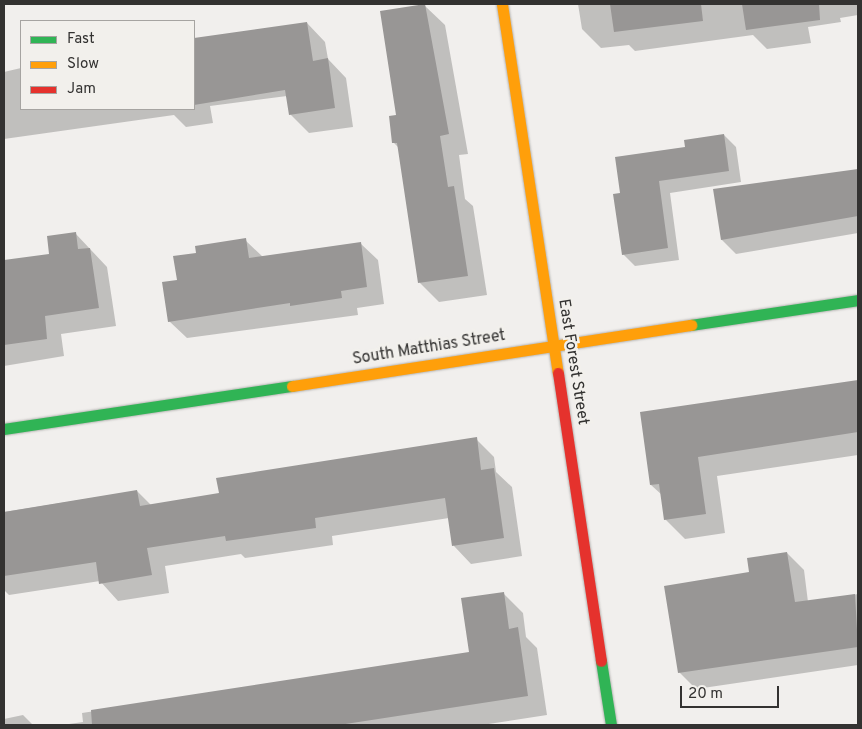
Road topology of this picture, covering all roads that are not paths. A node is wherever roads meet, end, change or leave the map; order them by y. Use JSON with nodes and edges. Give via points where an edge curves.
{"nodes":[{"id":1,"x":502,"y":4,"type":"edge"},
{"id":2,"x":858,"y":300,"type":"edge"},
{"id":3,"x":554,"y":346,"type":"junction"},
{"id":4,"x":4,"y":429,"type":"edge"},
{"id":5,"x":611,"y":725,"type":"edge"}],
"edges":[{"from":1,"to":3,"type":"street","name":"East Forest Street"},
{"from":2,"to":3,"type":"street","name":"South Matthias Street"},
{"from":3,"to":4,"type":"street","name":"South Matthias Street"},
{"from":3,"to":5,"type":"street","name":"East Forest Street"}]}
